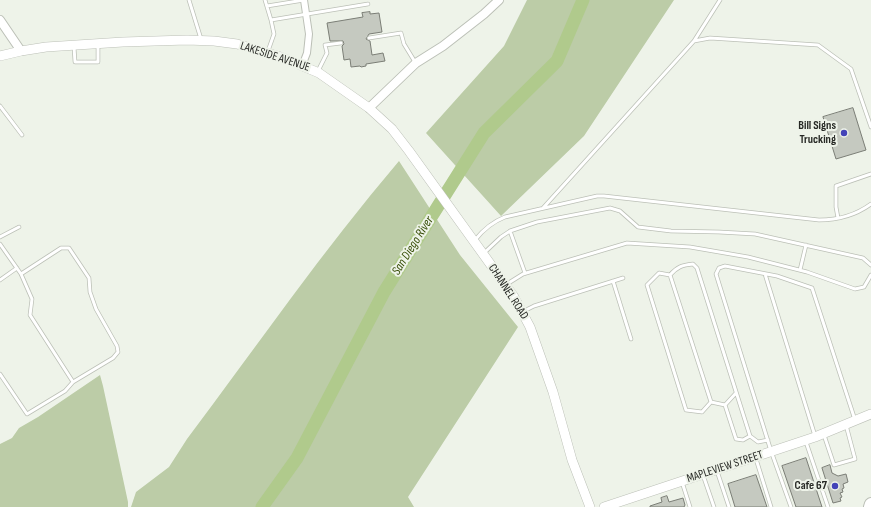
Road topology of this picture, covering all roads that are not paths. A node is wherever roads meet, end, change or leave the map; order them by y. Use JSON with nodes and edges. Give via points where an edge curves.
{"nodes":[{"id":1,"x":189,"y":0,"type":"edge"},
{"id":2,"x":265,"y":0,"type":"edge"},
{"id":3,"x":304,"y":0,"type":"edge"},
{"id":4,"x":499,"y":0,"type":"edge"},
{"id":5,"x":720,"y":0,"type":"edge"},
{"id":6,"x":368,"y":4,"type":"dead end"},
{"id":7,"x":267,"y":6,"type":"junction"},
{"id":8,"x":306,"y":15,"type":"junction"},
{"id":9,"x":0,"y":20,"type":"edge"},
{"id":10,"x":271,"y":20,"type":"junction"},
{"id":11,"x":369,"y":38,"type":"dead end"},
{"id":12,"x":202,"y":40,"type":"junction"},
{"id":13,"x":694,"y":41,"type":"junction"},
{"id":14,"x":341,"y":43,"type":"dead end"},
{"id":15,"x":98,"y":44,"type":"junction"},
{"id":16,"x":74,"y":45,"type":"junction"},
{"id":17,"x":21,"y":51,"type":"junction"},
{"id":18,"x":267,"y":53,"type":"junction"},
{"id":19,"x":0,"y":56,"type":"edge"},
{"id":20,"x":416,"y":63,"type":"junction"},
{"id":21,"x":302,"y":66,"type":"junction"},
{"id":22,"x":317,"y":72,"type":"junction"},
{"id":23,"x":0,"y":106,"type":"edge"},
{"id":24,"x":369,"y":108,"type":"junction"},
{"id":25,"x":871,"y":127,"type":"edge"},
{"id":26,"x":22,"y":135,"type":"dead end"},
{"id":27,"x":871,"y":174,"type":"edge"},
{"id":28,"x":871,"y":204,"type":"edge"},
{"id":29,"x":544,"y":208,"type":"junction"},
{"id":30,"x":838,"y":218,"type":"junction"},
{"id":31,"x":19,"y":227,"type":"dead end"},
{"id":32,"x":510,"y":232,"type":"junction"},
{"id":33,"x":0,"y":237,"type":"edge"},
{"id":34,"x":474,"y":242,"type":"junction"},
{"id":35,"x":0,"y":244,"type":"edge"},
{"id":36,"x":806,"y":245,"type":"junction"},
{"id":37,"x":483,"y":254,"type":"junction"},
{"id":38,"x":871,"y":265,"type":"edge"},
{"id":39,"x":17,"y":268,"type":"junction"},
{"id":40,"x":800,"y":270,"type":"junction"},
{"id":41,"x":525,"y":273,"type":"junction"},
{"id":42,"x":21,"y":274,"type":"junction"},
{"id":43,"x":765,"y":274,"type":"junction"},
{"id":44,"x":670,"y":275,"type":"junction"},
{"id":45,"x":871,"y":275,"type":"edge"},
{"id":46,"x":623,"y":278,"type":"dead end"},
{"id":47,"x":0,"y":280,"type":"edge"},
{"id":48,"x":613,"y":281,"type":"junction"},
{"id":49,"x":505,"y":284,"type":"junction"},
{"id":50,"x":522,"y":312,"type":"junction"},
{"id":51,"x":631,"y":339,"type":"dead end"},
{"id":52,"x":0,"y":374,"type":"edge"},
{"id":53,"x":73,"y":382,"type":"junction"},
{"id":54,"x":736,"y":393,"type":"junction"},
{"id":55,"x":711,"y":402,"type":"junction"},
{"id":56,"x":725,"y":405,"type":"junction"},
{"id":57,"x":871,"y":414,"type":"edge"},
{"id":58,"x":855,"y":420,"type":"junction"},
{"id":59,"x":871,"y":420,"type":"edge"},
{"id":60,"x":846,"y":425,"type":"junction"},
{"id":61,"x":820,"y":435,"type":"junction"},
{"id":62,"x":750,"y":436,"type":"junction"},
{"id":63,"x":768,"y":440,"type":"junction"},
{"id":64,"x":806,"y":440,"type":"junction"},
{"id":65,"x":771,"y":451,"type":"junction"},
{"id":66,"x":755,"y":457,"type":"junction"},
{"id":67,"x":717,"y":470,"type":"junction"},
{"id":68,"x":703,"y":474,"type":"junction"},
{"id":69,"x":682,"y":481,"type":"junction"},
{"id":70,"x":590,"y":507,"type":"edge"},
{"id":71,"x":604,"y":507,"type":"edge"},
{"id":72,"x":690,"y":507,"type":"edge"},
{"id":73,"x":714,"y":507,"type":"edge"},
{"id":74,"x":729,"y":507,"type":"edge"},
{"id":75,"x":771,"y":507,"type":"edge"},
{"id":76,"x":791,"y":507,"type":"edge"},
{"id":77,"x":828,"y":507,"type":"edge"}],
"edges":[{"from":1,"to":12,"type":"lane"},
{"from":2,"to":7,"type":"lane"},
{"from":3,"to":7,"type":"lane"},
{"from":3,"to":8,"type":"street"},
{"from":4,"to":20,"type":"street","via":[[443,46]]},
{"from":5,"to":13,"type":"lane"},
{"from":6,"to":8,"type":"lane"},
{"from":7,"to":10,"type":"lane"},
{"from":8,"to":10,"type":"lane"},
{"from":8,"to":21,"type":"street","via":[[309,34]]},
{"from":9,"to":17,"type":"street"},
{"from":10,"to":18,"type":"lane","via":[[274,34]]},
{"from":11,"to":20,"type":"lane","via":[[402,33],[404,44]]},
{"from":12,"to":15,"type":"main road","name":"LAKESIDE AVENUE"},
{"from":12,"to":18,"type":"main road","name":"LAKESIDE AVENUE","via":[[237,44]]},
{"from":13,"to":25,"type":"lane","via":[[710,38],[818,45],[851,69]]},
{"from":13,"to":29,"type":"lane"},
{"from":14,"to":22,"type":"lane","via":[[325,45],[327,53]]},
{"from":15,"to":16,"type":"main road","name":"LAKESIDE AVENUE"},
{"from":15,"to":16,"type":"lane","via":[[98,62],[75,62]]},
{"from":16,"to":17,"type":"main road","name":"LAKESIDE AVENUE"},
{"from":17,"to":19,"type":"main road","name":"LAKESIDE AVENUE"},
{"from":18,"to":21,"type":"main road","name":"LAKESIDE AVENUE"},
{"from":20,"to":24,"type":"street"},
{"from":21,"to":22,"type":"main road","name":"LAKESIDE AVENUE"},
{"from":22,"to":24,"type":"main road","name":"LAKESIDE AVENUE"},
{"from":23,"to":26,"type":"lane"},
{"from":24,"to":34,"type":"main road","name":"CHANNEL ROAD","via":[[392,129]]},
{"from":27,"to":30,"type":"lane","via":[[836,186]]},
{"from":28,"to":30,"type":"lane"},
{"from":29,"to":30,"type":"lane","via":[[604,196],[810,220]]},
{"from":29,"to":34,"type":"lane","via":[[498,220],[483,230]]},
{"from":31,"to":33,"type":"lane"},
{"from":32,"to":36,"type":"lane","via":[[537,222],[610,208],[620,210],[638,227],[671,231],[755,234]]},
{"from":32,"to":37,"type":"lane"},
{"from":32,"to":41,"type":"lane"},
{"from":34,"to":37,"type":"main road","name":"CHANNEL ROAD"},
{"from":35,"to":39,"type":"lane"},
{"from":36,"to":38,"type":"lane","via":[[863,258]]},
{"from":36,"to":40,"type":"lane"},
{"from":37,"to":49,"type":"main road","name":"CHANNEL ROAD"},
{"from":39,"to":42,"type":"lane"},
{"from":39,"to":47,"type":"lane"},
{"from":40,"to":41,"type":"lane","via":[[748,257],[690,247],[627,243]]},
{"from":40,"to":45,"type":"lane","via":[[855,289],[864,287]]},
{"from":41,"to":49,"type":"lane"},
{"from":42,"to":53,"type":"lane","via":[[32,299],[30,315]]},
{"from":42,"to":53,"type":"lane","via":[[61,248],[69,248],[89,278],[90,292],[96,309],[118,346],[118,352],[113,358]]},
{"from":43,"to":58,"type":"lane","via":[[812,288]]},
{"from":43,"to":61,"type":"lane"},
{"from":43,"to":63,"type":"lane","via":[[725,266],[719,268],[716,274]]},
{"from":44,"to":54,"type":"lane","via":[[683,265],[693,264],[697,268]]},
{"from":44,"to":55,"type":"lane"},
{"from":44,"to":55,"type":"lane","via":[[659,273],[647,285],[686,410],[702,412]]},
{"from":46,"to":48,"type":"lane"},
{"from":48,"to":50,"type":"lane"},
{"from":48,"to":51,"type":"lane"},
{"from":49,"to":50,"type":"main road","name":"CHANNEL ROAD"},
{"from":50,"to":70,"type":"main road","name":"CHANNEL ROAD","via":[[530,326],[553,392],[572,460]]},
{"from":52,"to":53,"type":"lane","via":[[27,414],[65,391]]},
{"from":54,"to":56,"type":"lane"},
{"from":54,"to":62,"type":"lane"},
{"from":55,"to":56,"type":"lane"},
{"from":56,"to":62,"type":"lane","via":[[736,439],[743,440]]},
{"from":57,"to":58,"type":"main road","name":"MAPLEVIEW STREET"},
{"from":58,"to":60,"type":"main road","name":"MAPLEVIEW STREET"},
{"from":59,"to":60,"type":"main road","name":"MAPLEVIEW STREET","via":[[854,426]]},
{"from":60,"to":61,"type":"main road","name":"MAPLEVIEW STREET"},
{"from":60,"to":61,"type":"lane","via":[[855,459],[834,465]]},
{"from":61,"to":64,"type":"main road","name":"MAPLEVIEW STREET"},
{"from":62,"to":63,"type":"lane","via":[[758,442]]},
{"from":63,"to":65,"type":"lane"},
{"from":64,"to":65,"type":"main road","name":"MAPLEVIEW STREET"},
{"from":64,"to":77,"type":"lane"},
{"from":65,"to":66,"type":"main road","name":"MAPLEVIEW STREET"},
{"from":65,"to":76,"type":"lane"},
{"from":66,"to":67,"type":"main road","name":"MAPLEVIEW STREET"},
{"from":66,"to":75,"type":"lane"},
{"from":67,"to":68,"type":"main road","name":"MAPLEVIEW STREET"},
{"from":67,"to":74,"type":"lane"},
{"from":68,"to":69,"type":"main road","name":"MAPLEVIEW STREET"},
{"from":68,"to":73,"type":"lane"},
{"from":69,"to":71,"type":"main road","name":"MAPLEVIEW STREET"},
{"from":69,"to":72,"type":"lane"}]}
